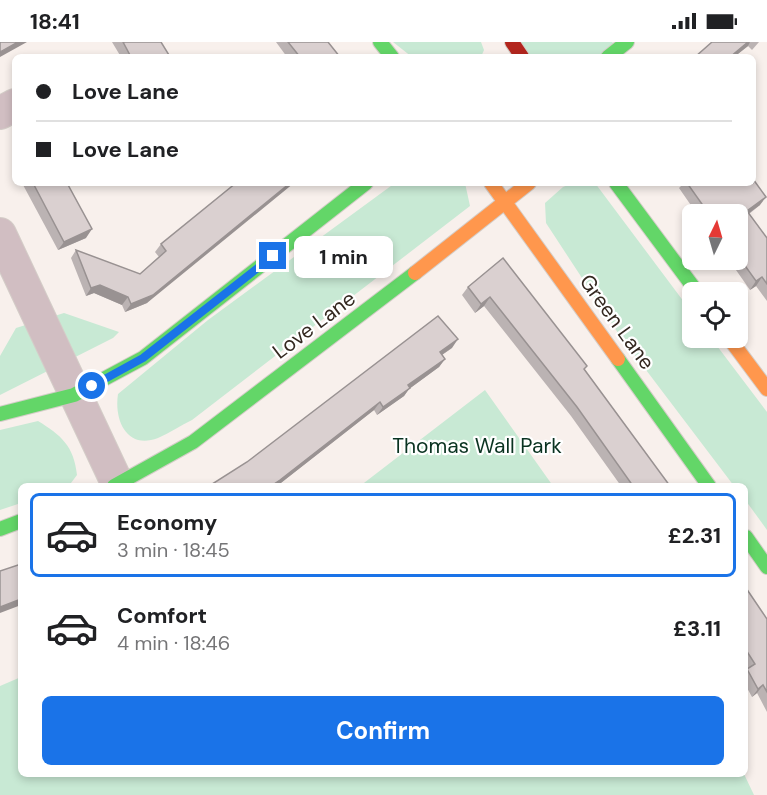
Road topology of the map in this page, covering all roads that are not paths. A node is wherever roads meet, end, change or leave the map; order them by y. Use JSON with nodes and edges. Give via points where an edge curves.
{"nodes":[{"id":1,"x":380,"y":42,"type":"edge"},
{"id":2,"x":627,"y":42,"type":"edge"},
{"id":3,"x":390,"y":54,"type":"edge"},
{"id":4,"x":612,"y":54,"type":"edge"},
{"id":5,"x":362,"y":186,"type":"edge"},
{"id":6,"x":493,"y":186,"type":"edge"},
{"id":7,"x":525,"y":186,"type":"edge"},
{"id":8,"x":618,"y":186,"type":"edge"},
{"id":9,"x":505,"y":201,"type":"junction"},
{"id":10,"x":0,"y":234,"type":"edge"},
{"id":11,"x":690,"y":282,"type":"edge"},
{"id":12,"x":736,"y":348,"type":"edge"},
{"id":13,"x":767,"y":389,"type":"edge"},
{"id":14,"x":74,"y":395,"type":"junction"},
{"id":15,"x":0,"y":414,"type":"edge"},
{"id":16,"x":115,"y":483,"type":"edge"},
{"id":17,"x":120,"y":483,"type":"edge"},
{"id":18,"x":707,"y":483,"type":"edge"},
{"id":19,"x":18,"y":522,"type":"edge"},
{"id":20,"x":0,"y":529,"type":"edge"},
{"id":21,"x":748,"y":540,"type":"edge"},
{"id":22,"x":767,"y":567,"type":"edge"}],
"edges":[{"from":1,"to":3,"type":"street"},
{"from":2,"to":4,"type":"street"},
{"from":5,"to":14,"type":"street","via":[[143,358]]},
{"from":6,"to":9,"type":"street","name":"Green Lane"},
{"from":7,"to":9,"type":"street","name":"Love Lane"},
{"from":8,"to":11,"type":"street"},
{"from":9,"to":17,"type":"street","name":"Love Lane","via":[[194,441]]},
{"from":9,"to":18,"type":"street","name":"Green Lane"},
{"from":10,"to":14,"type":"street"},
{"from":12,"to":13,"type":"street"},
{"from":14,"to":15,"type":"street"},
{"from":14,"to":16,"type":"street"},
{"from":19,"to":20,"type":"street"},
{"from":21,"to":22,"type":"street"}]}
